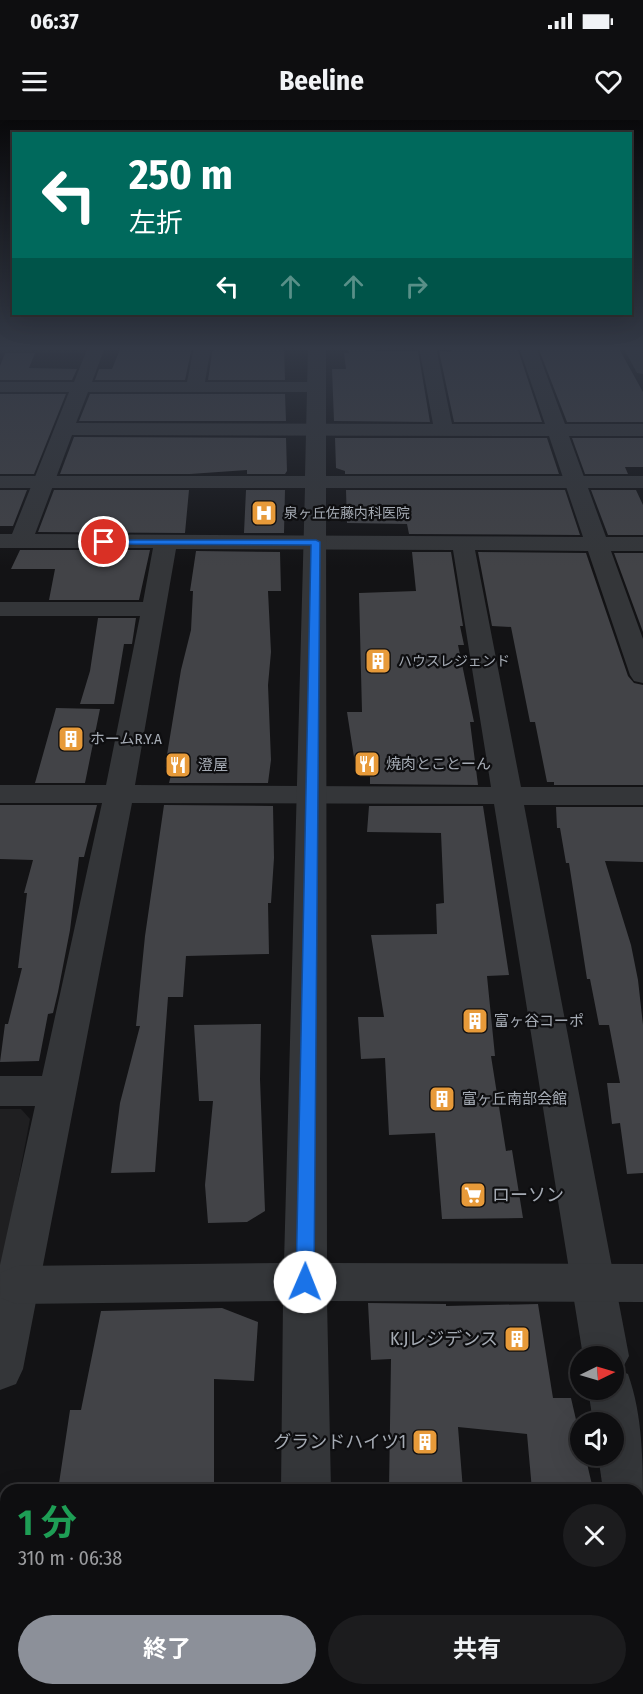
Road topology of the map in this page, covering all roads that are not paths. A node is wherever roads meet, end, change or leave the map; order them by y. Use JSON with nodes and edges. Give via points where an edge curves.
{"nodes":[{"id":1,"x":67,"y":420,"type":"edge"},
{"id":2,"x":315,"y":420,"type":"edge"},
{"id":3,"x":442,"y":420,"type":"edge"},
{"id":4,"x":554,"y":420,"type":"edge"},
{"id":5,"x":64,"y":429,"type":"junction"},
{"id":6,"x":315,"y":430,"type":"junction"},
{"id":7,"x":444,"y":430,"type":"junction"},
{"id":8,"x":557,"y":430,"type":"junction"},
{"id":9,"x":643,"y":430,"type":"edge"},
{"id":10,"x":316,"y":481,"type":"junction"},
{"id":11,"x":0,"y":482,"type":"edge"},
{"id":12,"x":43,"y":482,"type":"junction"},
{"id":13,"x":576,"y":482,"type":"junction"},
{"id":14,"x":643,"y":482,"type":"edge"},
{"id":15,"x":11,"y":541,"type":"edge"},
{"id":16,"x":166,"y":542,"type":"junction"},
{"id":17,"x":316,"y":542,"type":"junction"},
{"id":18,"x":463,"y":544,"type":"junction"},
{"id":19,"x":597,"y":544,"type":"junction"},
{"id":20,"x":643,"y":544,"type":"edge"},
{"id":21,"x":153,"y":609,"type":"junction"},
{"id":22,"x":1,"y":611,"type":"edge"},
{"id":23,"x":643,"y":675,"type":"edge"},
{"id":24,"x":0,"y":794,"type":"edge"},
{"id":25,"x":119,"y":794,"type":"junction"},
{"id":26,"x":312,"y":794,"type":"junction"},
{"id":27,"x":643,"y":796,"type":"edge"},
{"id":28,"x":505,"y":797,"type":"junction"},
{"id":29,"x":0,"y":1091,"type":"edge"},
{"id":30,"x":58,"y":1091,"type":"junction"},
{"id":31,"x":305,"y":1282,"type":"junction"},
{"id":32,"x":593,"y":1283,"type":"junction"},
{"id":33,"x":643,"y":1283,"type":"edge"},
{"id":34,"x":16,"y":1285,"type":"junction"},
{"id":35,"x":604,"y":1346,"type":"edge"},
{"id":36,"x":0,"y":1369,"type":"edge"},
{"id":37,"x":613,"y":1400,"type":"edge"},
{"id":38,"x":306,"y":1484,"type":"edge"},
{"id":39,"x":627,"y":1484,"type":"edge"}],
"edges":[{"from":1,"to":5,"type":"street"},
{"from":2,"to":6,"type":"street"},
{"from":3,"to":7,"type":"street"},
{"from":4,"to":8,"type":"street"},
{"from":5,"to":6,"type":"street"},
{"from":5,"to":12,"type":"street"},
{"from":6,"to":7,"type":"street"},
{"from":6,"to":10,"type":"street"},
{"from":7,"to":8,"type":"street"},
{"from":8,"to":9,"type":"street"},
{"from":8,"to":13,"type":"street"},
{"from":10,"to":12,"type":"street"},
{"from":10,"to":13,"type":"street"},
{"from":10,"to":17,"type":"street"},
{"from":11,"to":12,"type":"street"},
{"from":12,"to":15,"type":"street"},
{"from":13,"to":14,"type":"street"},
{"from":13,"to":19,"type":"street"},
{"from":15,"to":16,"type":"street"},
{"from":16,"to":17,"type":"street"},
{"from":16,"to":21,"type":"street"},
{"from":17,"to":18,"type":"street"},
{"from":17,"to":26,"type":"street"},
{"from":18,"to":19,"type":"street"},
{"from":18,"to":28,"type":"street"},
{"from":19,"to":20,"type":"street"},
{"from":19,"to":23,"type":"street"},
{"from":21,"to":22,"type":"street"},
{"from":21,"to":25,"type":"street"},
{"from":24,"to":25,"type":"street"},
{"from":25,"to":26,"type":"street"},
{"from":25,"to":30,"type":"street"},
{"from":26,"to":28,"type":"street"},
{"from":26,"to":31,"type":"street"},
{"from":27,"to":28,"type":"street"},
{"from":28,"to":32,"type":"street"},
{"from":29,"to":30,"type":"street"},
{"from":30,"to":34,"type":"street"},
{"from":31,"to":32,"type":"street"},
{"from":31,"to":34,"type":"street"},
{"from":31,"to":38,"type":"street"},
{"from":32,"to":33,"type":"street"},
{"from":32,"to":35,"type":"street"},
{"from":34,"to":36,"type":"street"},
{"from":37,"to":39,"type":"street"}]}
